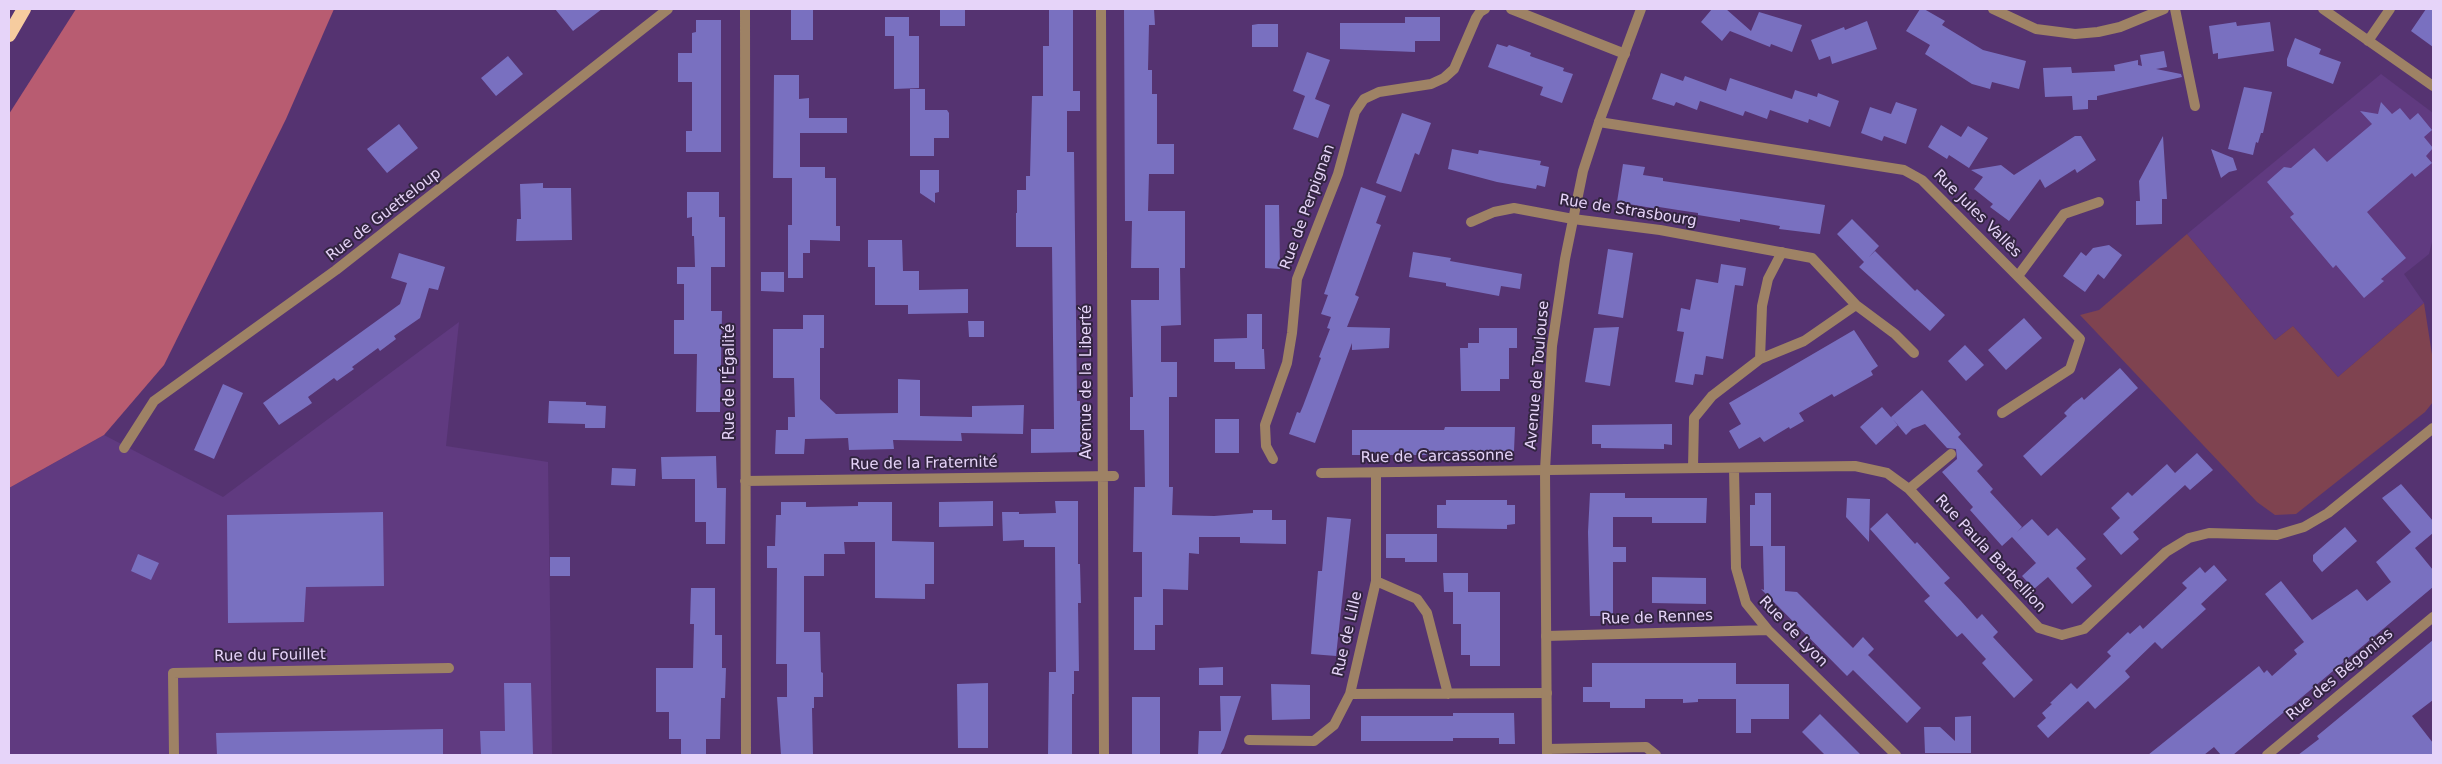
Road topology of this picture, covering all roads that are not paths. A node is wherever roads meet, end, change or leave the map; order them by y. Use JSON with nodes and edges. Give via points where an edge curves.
{"nodes":[{"id":1,"x":24,"y":9,"type":"edge"},
{"id":2,"x":668,"y":9,"type":"edge"},
{"id":3,"x":745,"y":9,"type":"edge"},
{"id":4,"x":1101,"y":9,"type":"edge"},
{"id":5,"x":1485,"y":9,"type":"edge"},
{"id":6,"x":1511,"y":9,"type":"edge"},
{"id":7,"x":1641,"y":9,"type":"edge"},
{"id":8,"x":1993,"y":9,"type":"edge"},
{"id":9,"x":2164,"y":9,"type":"edge"},
{"id":10,"x":2175,"y":9,"type":"edge"},
{"id":11,"x":2323,"y":9,"type":"edge"},
{"id":12,"x":2390,"y":9,"type":"edge"},
{"id":13,"x":9,"y":35,"type":"edge"},
{"id":14,"x":2368,"y":40,"type":"junction"},
{"id":15,"x":1625,"y":54,"type":"junction"},
{"id":16,"x":2433,"y":86,"type":"edge"},
{"id":17,"x":2195,"y":106,"type":"dead end"},
{"id":18,"x":1598,"y":122,"type":"junction"},
{"id":19,"x":2099,"y":202,"type":"dead end"},
{"id":20,"x":1573,"y":219,"type":"junction"},
{"id":21,"x":1470,"y":222,"type":"dead end"},
{"id":22,"x":1782,"y":252,"type":"junction"},
{"id":23,"x":2018,"y":276,"type":"junction"},
{"id":24,"x":1856,"y":305,"type":"junction"},
{"id":25,"x":1914,"y":353,"type":"dead end"},
{"id":26,"x":1760,"y":359,"type":"junction"},
{"id":27,"x":2002,"y":413,"type":"dead end"},
{"id":28,"x":2433,"y":428,"type":"edge"},
{"id":29,"x":124,"y":448,"type":"dead end"},
{"id":30,"x":1951,"y":454,"type":"dead end"},
{"id":31,"x":1273,"y":459,"type":"dead end"},
{"id":32,"x":1693,"y":468,"type":"junction"},
{"id":33,"x":1734,"y":468,"type":"junction"},
{"id":34,"x":1545,"y":470,"type":"junction"},
{"id":35,"x":1376,"y":472,"type":"junction"},
{"id":36,"x":1321,"y":473,"type":"dead end"},
{"id":37,"x":1103,"y":476,"type":"junction"},
{"id":38,"x":1114,"y":476,"type":"dead end"},
{"id":39,"x":746,"y":481,"type":"junction"},
{"id":40,"x":1909,"y":490,"type":"junction"},
{"id":41,"x":1376,"y":581,"type":"junction"},
{"id":42,"x":2433,"y":617,"type":"edge"},
{"id":43,"x":1768,"y":630,"type":"junction"},
{"id":44,"x":1546,"y":636,"type":"junction"},
{"id":45,"x":449,"y":668,"type":"dead end"},
{"id":46,"x":1547,"y":693,"type":"junction"},
{"id":47,"x":1350,"y":694,"type":"junction"},
{"id":48,"x":1448,"y":694,"type":"junction"},
{"id":49,"x":1249,"y":740,"type":"dead end"},
{"id":50,"x":1547,"y":752,"type":"edge"},
{"id":51,"x":174,"y":755,"type":"edge"},
{"id":52,"x":746,"y":755,"type":"edge"},
{"id":53,"x":1104,"y":755,"type":"edge"},
{"id":54,"x":1656,"y":755,"type":"edge"},
{"id":55,"x":1896,"y":755,"type":"edge"},
{"id":56,"x":2267,"y":755,"type":"edge"}],
"edges":[{"from":1,"to":13,"type":"highway"},
{"from":2,"to":29,"type":"street","name":"Rue de Guetteloup","via":[[336,270],[154,401]]},
{"from":3,"to":39,"type":"street","name":"Rue de l'Égalité"},
{"from":4,"to":37,"type":"street","name":"Avenue de la Liberté"},
{"from":5,"to":31,"type":"street","name":"Rue de Perpignan","via":[[1476,18],[1454,69],[1444,78],[1431,84],[1379,92],[1364,99],[1355,112],[1338,174],[1297,279],[1287,363],[1265,425],[1266,446]]},
{"from":6,"to":15,"type":"street"},
{"from":7,"to":15,"type":"street","name":"Avenue de Toulouse"},
{"from":8,"to":9,"type":"street","via":[[2036,29],[2075,34],[2120,27]]},
{"from":10,"to":17,"type":"street"},
{"from":11,"to":14,"type":"street"},
{"from":12,"to":14,"type":"street"},
{"from":14,"to":16,"type":"street"},
{"from":15,"to":18,"type":"street","name":"Avenue de Toulouse"},
{"from":18,"to":20,"type":"street","name":"Avenue de Toulouse"},
{"from":18,"to":23,"type":"street","name":"Rue Jules Vallès","via":[[1904,170],[1922,180]]},
{"from":19,"to":23,"type":"street","via":[[2064,214]]},
{"from":20,"to":21,"type":"street","name":"Rue de Strasbourg","via":[[1514,208]]},
{"from":20,"to":22,"type":"street","name":"Rue de Strasbourg","via":[[1660,230]]},
{"from":20,"to":34,"type":"street","name":"Avenue de Toulouse","via":[[1552,346]]},
{"from":22,"to":24,"type":"street","name":"Rue de Strasbourg","via":[[1812,258]]},
{"from":22,"to":26,"type":"street","via":[[1768,278],[1762,306]]},
{"from":23,"to":27,"type":"street","name":"Rue Jules Vallès","via":[[2080,339],[2070,369]]},
{"from":24,"to":25,"type":"street","name":"Rue de Strasbourg","via":[[1895,334]]},
{"from":24,"to":26,"type":"street","via":[[1804,341]]},
{"from":26,"to":32,"type":"street","via":[[1712,396],[1694,418]]},
{"from":28,"to":40,"type":"street","name":"Rue Paula Barbellion","via":[[2328,513],[2304,527],[2277,535],[2209,533],[2190,538],[2166,552],[2084,629],[2062,635],[2039,628]]},
{"from":30,"to":40,"type":"street"},
{"from":32,"to":33,"type":"street","name":"Rue de Carcassonne"},
{"from":32,"to":34,"type":"street","name":"Rue de Carcassonne"},
{"from":33,"to":40,"type":"street","name":"Rue Paula Barbellion","via":[[1855,466],[1887,473]]},
{"from":33,"to":43,"type":"street","name":"Rue de Lyon","via":[[1736,568],[1746,603]]},
{"from":34,"to":35,"type":"street","name":"Rue de Carcassonne"},
{"from":34,"to":44,"type":"street","name":"Avenue de Toulouse"},
{"from":35,"to":36,"type":"street","name":"Rue de Carcassonne"},
{"from":35,"to":41,"type":"street","name":"Rue de Lille"},
{"from":37,"to":38,"type":"street"},
{"from":37,"to":39,"type":"street","name":"Rue de la Fraternité"},
{"from":37,"to":53,"type":"street","name":"Avenue de la Liberté"},
{"from":39,"to":52,"type":"street","name":"Rue de l'Égalité"},
{"from":41,"to":47,"type":"street","name":"Rue de Lille"},
{"from":41,"to":48,"type":"street","name":"Rue de Lille","via":[[1417,599],[1428,613]]},
{"from":42,"to":56,"type":"street","name":"Rue des Bégonias"},
{"from":43,"to":44,"type":"street","name":"Rue de Rennes"},
{"from":43,"to":55,"type":"street","name":"Rue de Lyon"},
{"from":44,"to":46,"type":"street","name":"Avenue de Toulouse"},
{"from":45,"to":51,"type":"street","name":"Rue du Fouillet","via":[[173,673]]},
{"from":46,"to":48,"type":"street","name":"Rue de Lille"},
{"from":46,"to":50,"type":"street","name":"Avenue de Toulouse"},
{"from":47,"to":48,"type":"street","name":"Rue de Lille"},
{"from":47,"to":49,"type":"street","name":"Rue de Lille","via":[[1334,725],[1314,741]]},
{"from":50,"to":54,"type":"street","via":[[1646,747]]}]}
